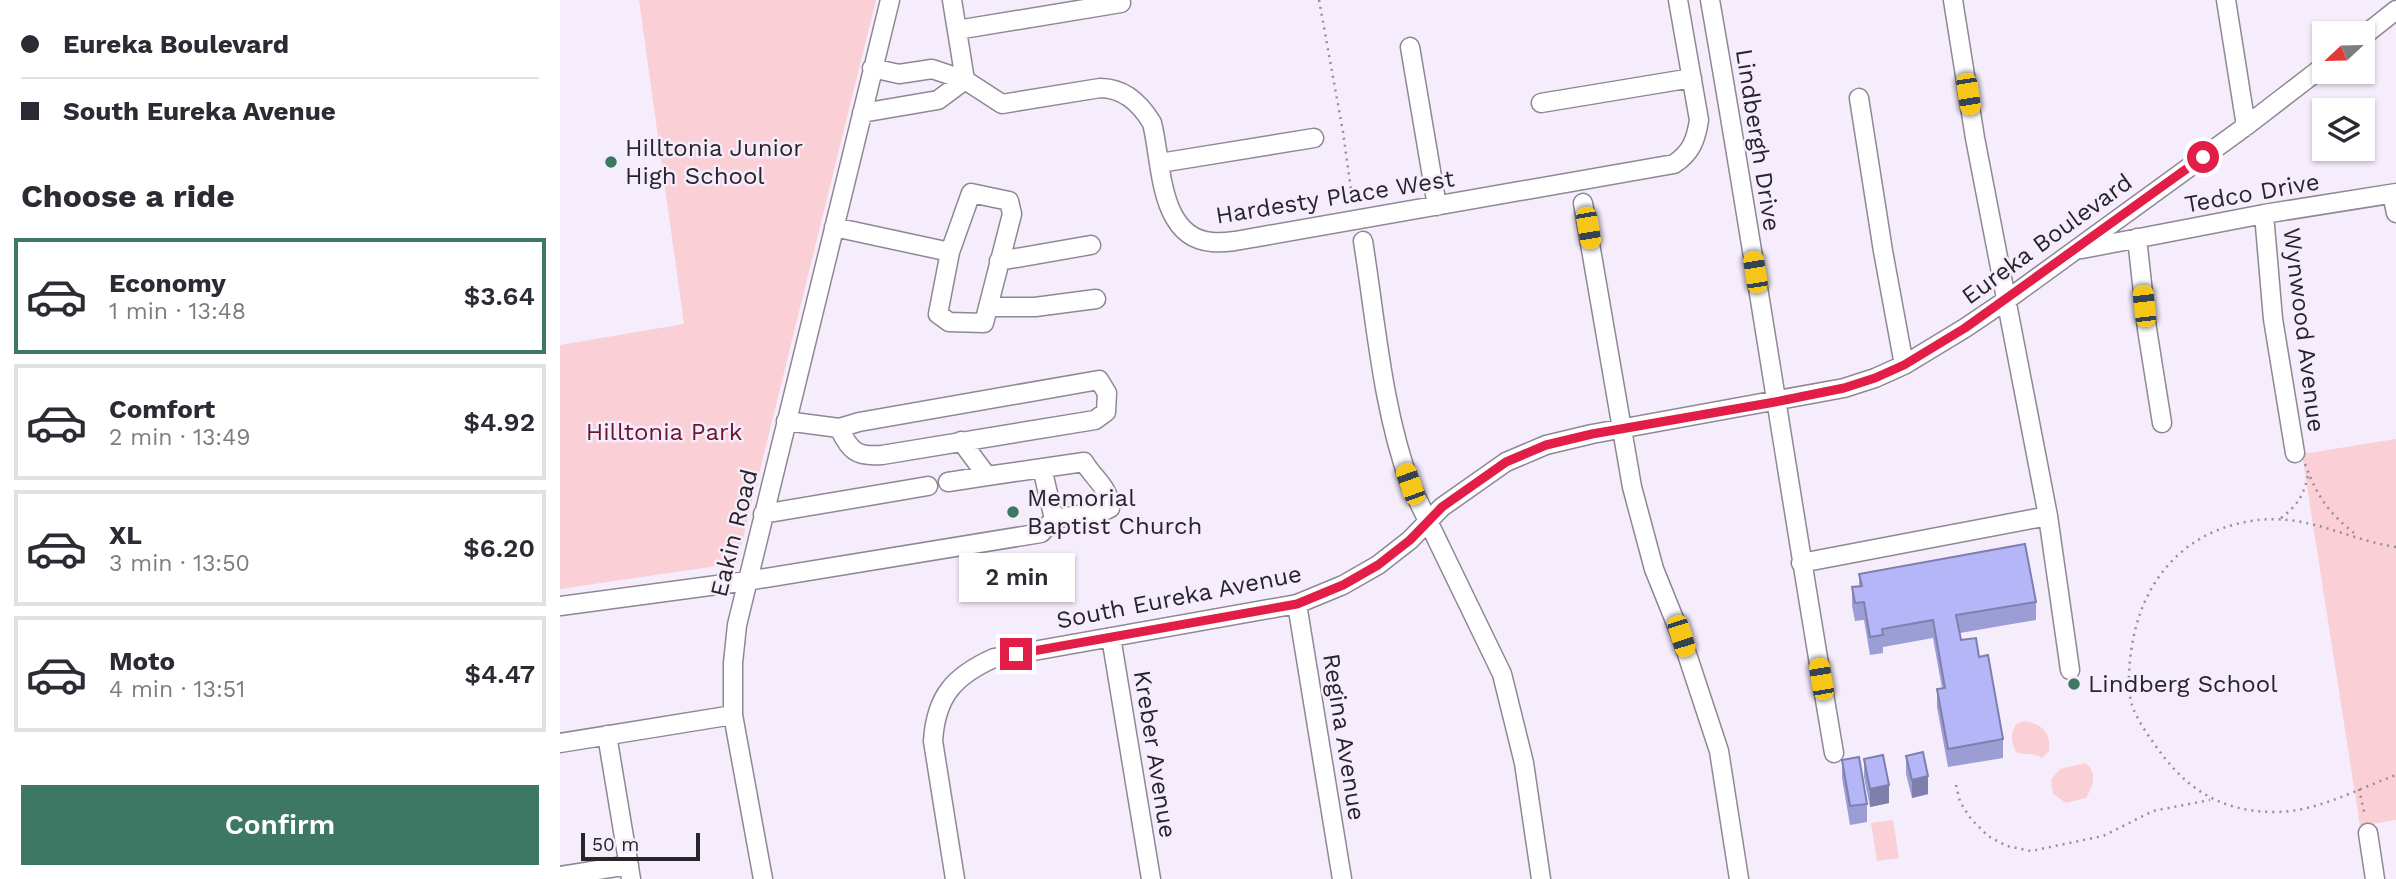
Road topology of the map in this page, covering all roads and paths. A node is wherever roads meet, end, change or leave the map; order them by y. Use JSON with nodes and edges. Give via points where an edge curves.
{"nodes":[{"id":1,"x":890,"y":0,"type":"edge"},
{"id":2,"x":952,"y":0,"type":"edge"},
{"id":3,"x":1319,"y":0,"type":"edge"},
{"id":4,"x":1678,"y":0,"type":"edge"},
{"id":5,"x":1710,"y":0,"type":"edge"},
{"id":6,"x":1953,"y":0,"type":"edge"},
{"id":7,"x":2226,"y":0,"type":"edge"},
{"id":8,"x":1121,"y":3,"type":"dead end"},
{"id":9,"x":2396,"y":10,"type":"edge"},
{"id":10,"x":2375,"y":27,"type":"edge"},
{"id":11,"x":957,"y":30,"type":"junction"},
{"id":12,"x":1409,"y":47,"type":"dead end"},
{"id":13,"x":873,"y":68,"type":"junction"},
{"id":14,"x":2312,"y":75,"type":"edge"},
{"id":15,"x":1692,"y":78,"type":"junction"},
{"id":16,"x":965,"y":80,"type":"junction"},
{"id":17,"x":1859,"y":98,"type":"dead end"},
{"id":18,"x":1541,"y":103,"type":"dead end"},
{"id":19,"x":862,"y":113,"type":"junction"},
{"id":20,"x":2246,"y":126,"type":"junction"},
{"id":21,"x":1314,"y":138,"type":"dead end"},
{"id":22,"x":1160,"y":163,"type":"junction"},
{"id":23,"x":2394,"y":194,"type":"edge"},
{"id":24,"x":1583,"y":203,"type":"dead end"},
{"id":25,"x":1437,"y":206,"type":"junction"},
{"id":26,"x":2396,"y":213,"type":"edge"},
{"id":27,"x":2264,"y":214,"type":"junction"},
{"id":28,"x":1354,"y":221,"type":"junction"},
{"id":29,"x":834,"y":227,"type":"junction"},
{"id":30,"x":2137,"y":238,"type":"junction"},
{"id":31,"x":1363,"y":241,"type":"dead end"},
{"id":32,"x":1091,"y":245,"type":"dead end"},
{"id":33,"x":2075,"y":250,"type":"junction"},
{"id":34,"x":950,"y":253,"type":"junction"},
{"id":35,"x":999,"y":261,"type":"junction"},
{"id":36,"x":1097,"y":299,"type":"dead end"},
{"id":37,"x":2008,"y":299,"type":"junction"},
{"id":38,"x":988,"y":307,"type":"junction"},
{"id":39,"x":1904,"y":365,"type":"junction"},
{"id":40,"x":1775,"y":402,"type":"junction"},
{"id":41,"x":786,"y":421,"type":"junction"},
{"id":42,"x":2162,"y":423,"type":"dead end"},
{"id":43,"x":839,"y":428,"type":"junction"},
{"id":44,"x":1622,"y":430,"type":"junction"},
{"id":45,"x":961,"y":441,"type":"junction"},
{"id":46,"x":2295,"y":453,"type":"joint"},
{"id":47,"x":1042,"y":468,"type":"junction"},
{"id":48,"x":2308,"y":472,"type":"junction"},
{"id":49,"x":987,"y":476,"type":"junction"},
{"id":50,"x":948,"y":482,"type":"dead end"},
{"id":51,"x":928,"y":486,"type":"dead end"},
{"id":52,"x":763,"y":514,"type":"junction"},
{"id":53,"x":2048,"y":516,"type":"junction"},
{"id":54,"x":2281,"y":518,"type":"junction"},
{"id":55,"x":1055,"y":519,"type":"junction"},
{"id":56,"x":1428,"y":521,"type":"junction"},
{"id":57,"x":2361,"y":538,"type":"junction"},
{"id":58,"x":2396,"y":547,"type":"edge"},
{"id":59,"x":1801,"y":564,"type":"junction"},
{"id":60,"x":747,"y":581,"type":"junction"},
{"id":61,"x":1297,"y":604,"type":"junction"},
{"id":62,"x":560,"y":606,"type":"edge"},
{"id":63,"x":1111,"y":636,"type":"junction"},
{"id":64,"x":2070,"y":670,"type":"dead end"},
{"id":65,"x":733,"y":715,"type":"junction"},
{"id":66,"x":607,"y":736,"type":"junction"},
{"id":67,"x":560,"y":743,"type":"edge"},
{"id":68,"x":1834,"y":753,"type":"dead end"},
{"id":69,"x":2396,"y":775,"type":"edge"},
{"id":70,"x":1956,"y":785,"type":"dead end"},
{"id":71,"x":2360,"y":789,"type":"junction"},
{"id":72,"x":2213,"y":800,"type":"junction"},
{"id":73,"x":2368,"y":833,"type":"joint"},
{"id":74,"x":630,"y":872,"type":"edge"},
{"id":75,"x":560,"y":876,"type":"edge"},
{"id":76,"x":763,"y":879,"type":"edge"},
{"id":77,"x":955,"y":879,"type":"edge"},
{"id":78,"x":1151,"y":879,"type":"edge"},
{"id":79,"x":1342,"y":879,"type":"edge"},
{"id":80,"x":1541,"y":879,"type":"edge"},
{"id":81,"x":1740,"y":879,"type":"edge"},
{"id":82,"x":2375,"y":879,"type":"edge"}],
"edges":[{"from":1,"to":13,"type":"street","name":"Eakin Road"},
{"from":2,"to":11,"type":"street"},
{"from":3,"to":28,"type":"path"},
{"from":4,"to":15,"type":"street"},
{"from":5,"to":40,"type":"street","name":"Lindbergh Drive"},
{"from":6,"to":37,"type":"street"},
{"from":7,"to":20,"type":"street"},
{"from":8,"to":11,"type":"street"},
{"from":9,"to":10,"type":"street"},
{"from":11,"to":16,"type":"street"},
{"from":12,"to":25,"type":"street"},
{"from":13,"to":16,"type":"street","name":"Hardesty Place West","via":[[899,74],[932,69]]},
{"from":13,"to":19,"type":"street","name":"Eakin Road"},
{"from":14,"to":20,"type":"street","name":"Eureka Boulevard"},
{"from":15,"to":18,"type":"street"},
{"from":15,"to":25,"type":"street","name":"Hardesty Place West","via":[[1699,120],[1696,139],[1687,156],[1674,164]]},
{"from":16,"to":19,"type":"street","via":[[938,100]]},
{"from":16,"to":22,"type":"street","name":"Hardesty Place West","via":[[1002,104],[1100,88],[1125,94],[1152,122]]},
{"from":17,"to":39,"type":"street"},
{"from":19,"to":29,"type":"street","name":"Eakin Road"},
{"from":20,"to":33,"type":"street","name":"Eureka Boulevard"},
{"from":21,"to":22,"type":"street"},
{"from":22,"to":28,"type":"street","name":"Hardesty Place West","via":[[1168,207],[1175,219],[1187,232],[1210,242]]},
{"from":23,"to":26,"type":"street"},
{"from":23,"to":27,"type":"street","name":"Tedco Drive"},
{"from":24,"to":44,"type":"street"},
{"from":25,"to":28,"type":"street","name":"Hardesty Place West"},
{"from":27,"to":30,"type":"street","name":"Tedco Drive"},
{"from":27,"to":46,"type":"street","name":"Wynwood Avenue","via":[[2273,319]]},
{"from":29,"to":34,"type":"street"},
{"from":29,"to":41,"type":"street","name":"Eakin Road"},
{"from":30,"to":33,"type":"street","name":"Tedco Drive"},
{"from":30,"to":42,"type":"street"},
{"from":31,"to":56,"type":"street","via":[[1400,457]]},
{"from":32,"to":35,"type":"street"},
{"from":33,"to":37,"type":"street","name":"Eureka Boulevard"},
{"from":34,"to":35,"type":"street","via":[[971,193],[1009,201],[1012,214]]},
{"from":34,"to":38,"type":"street","via":[[938,314],[948,322],[984,323]]},
{"from":35,"to":38,"type":"street"},
{"from":36,"to":38,"type":"street"},
{"from":37,"to":39,"type":"street","name":"Eureka Boulevard"},
{"from":37,"to":53,"type":"street"},
{"from":39,"to":40,"type":"street","name":"Eureka Boulevard","via":[[1844,388]]},
{"from":40,"to":44,"type":"street","name":"South Eureka Avenue"},
{"from":40,"to":59,"type":"street","name":"Lindbergh Drive"},
{"from":41,"to":43,"type":"street"},
{"from":41,"to":52,"type":"street","name":"Eakin Road"},
{"from":43,"to":45,"type":"street","via":[[848,446],[864,456]]},
{"from":43,"to":45,"type":"street","via":[[1099,380],[1107,393],[1106,412],[1095,420]]},
{"from":44,"to":56,"type":"street","name":"South Eureka Avenue","via":[[1546,445],[1515,458]]},
{"from":44,"to":81,"type":"street","via":[[1654,569],[1718,751]]},
{"from":45,"to":49,"type":"street"},
{"from":46,"to":48,"type":"path","via":[[2302,454]]},
{"from":47,"to":49,"type":"street"},
{"from":47,"to":55,"type":"street"},
{"from":47,"to":55,"type":"street","via":[[1084,463],[1110,498],[1110,508],[1104,511]]},
{"from":48,"to":54,"type":"path","via":[[2304,494]]},
{"from":48,"to":57,"type":"path","via":[[2326,508]]},
{"from":49,"to":50,"type":"street"},
{"from":51,"to":52,"type":"street"},
{"from":52,"to":60,"type":"street","name":"Eakin Road"},
{"from":53,"to":59,"type":"street"},
{"from":53,"to":64,"type":"street"},
{"from":54,"to":57,"type":"path"},
{"from":54,"to":72,"type":"path","via":[[2220,530],[2192,544],[2167,565],[2147,592],[2134,629],[2132,704],[2164,758],[2185,781]]},
{"from":55,"to":60,"type":"street","via":[[1041,533]]},
{"from":56,"to":61,"type":"street","name":"South Eureka Avenue","via":[[1378,565]]},
{"from":56,"to":80,"type":"street","via":[[1502,674],[1524,762]]},
{"from":57,"to":58,"type":"path"},
{"from":59,"to":68,"type":"street","name":"Lindbergh Drive"},
{"from":60,"to":62,"type":"street"},
{"from":60,"to":65,"type":"street","name":"Eakin Road","via":[[734,646]]},
{"from":61,"to":63,"type":"street","name":"South Eureka Avenue"},
{"from":61,"to":79,"type":"street","name":"Regina Avenue"},
{"from":63,"to":77,"type":"street","name":"South Eureka Avenue","via":[[994,658],[961,675],[948,690],[934,723],[933,741]]},
{"from":63,"to":78,"type":"street","name":"Kreber Avenue"},
{"from":65,"to":66,"type":"street"},
{"from":65,"to":76,"type":"street","name":"Eakin Road"},
{"from":66,"to":67,"type":"street"},
{"from":66,"to":74,"type":"street"},
{"from":69,"to":71,"type":"path"},
{"from":70,"to":72,"type":"path","via":[[1960,802],[1988,836],[2031,851],[2103,836],[2153,811]]},
{"from":71,"to":72,"type":"path","via":[[2305,810],[2276,813],[2244,810]]},
{"from":71,"to":73,"type":"path"},
{"from":73,"to":82,"type":"street"},
{"from":74,"to":75,"type":"street"}]}
